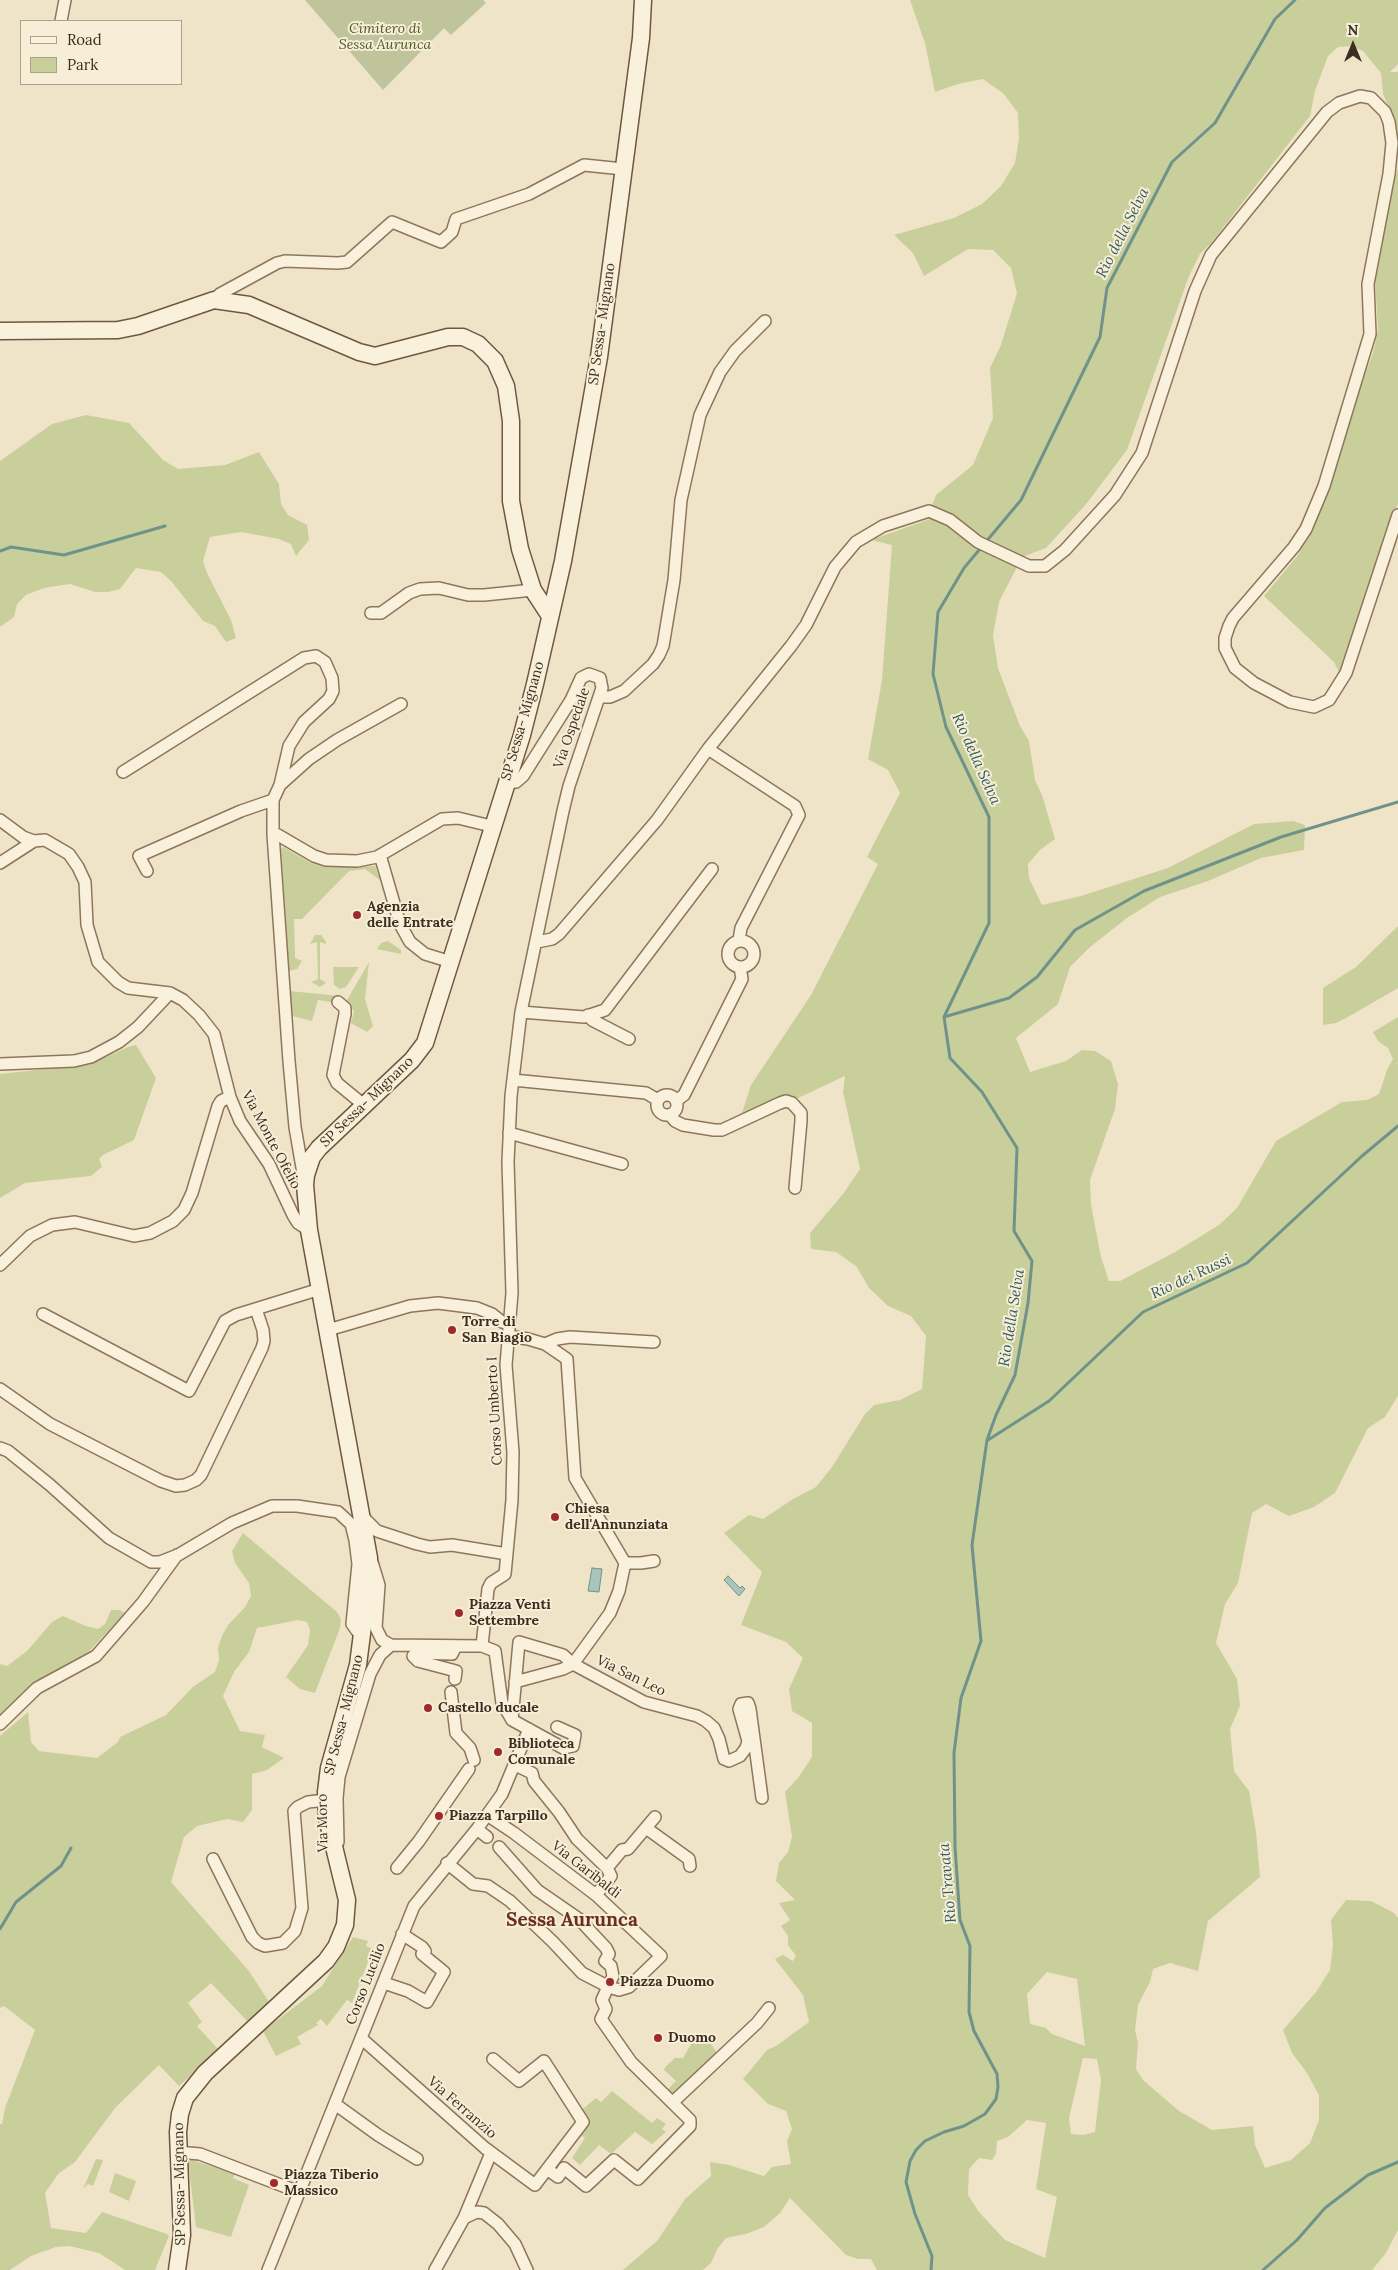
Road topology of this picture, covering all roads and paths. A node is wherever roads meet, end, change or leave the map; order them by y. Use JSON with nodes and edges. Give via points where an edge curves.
{"nodes":[{"id":1,"x":65,"y":0,"type":"edge"},
{"id":2,"x":643,"y":0,"type":"edge"},
{"id":3,"x":61,"y":20,"type":"edge"},
{"id":4,"x":624,"y":169,"type":"junction"},
{"id":5,"x":214,"y":300,"type":"junction"},
{"id":6,"x":765,"y":321,"type":"dead end"},
{"id":7,"x":0,"y":331,"type":"edge"},
{"id":8,"x":24,"y":332,"type":"junction"},
{"id":9,"x":0,"y":337,"type":"edge"},
{"id":10,"x":1398,"y":516,"type":"edge"},
{"id":11,"x":534,"y":590,"type":"junction"},
{"id":12,"x":371,"y":613,"type":"dead end"},
{"id":13,"x":550,"y":616,"type":"junction"},
{"id":14,"x":599,"y":697,"type":"junction"},
{"id":15,"x":401,"y":704,"type":"dead end"},
{"id":16,"x":708,"y":749,"type":"junction"},
{"id":17,"x":123,"y":772,"type":"dead end"},
{"id":18,"x":505,"y":783,"type":"junction"},
{"id":19,"x":280,"y":785,"type":"junction"},
{"id":20,"x":273,"y":800,"type":"junction"},
{"id":21,"x":0,"y":820,"type":"edge"},
{"id":22,"x":491,"y":826,"type":"junction"},
{"id":23,"x":273,"y":834,"type":"junction"},
{"id":24,"x":34,"y":841,"type":"junction"},
{"id":25,"x":380,"y":855,"type":"junction"},
{"id":26,"x":0,"y":863,"type":"edge"},
{"id":27,"x":712,"y":869,"type":"dead end"},
{"id":28,"x":147,"y":871,"type":"dead end"},
{"id":29,"x":739,"y":940,"type":"junction"},
{"id":30,"x":537,"y":942,"type":"junction"},
{"id":31,"x":451,"y":962,"type":"junction"},
{"id":32,"x":740,"y":967,"type":"junction"},
{"id":33,"x":170,"y":994,"type":"junction"},
{"id":34,"x":338,"y":1002,"type":"dead end"},
{"id":35,"x":521,"y":1012,"type":"junction"},
{"id":36,"x":588,"y":1015,"type":"junction"},
{"id":37,"x":629,"y":1039,"type":"dead end"},
{"id":38,"x":0,"y":1064,"type":"edge"},
{"id":39,"x":513,"y":1080,"type":"junction"},
{"id":40,"x":230,"y":1097,"type":"junction"},
{"id":41,"x":658,"y":1100,"type":"junction"},
{"id":42,"x":676,"y":1101,"type":"junction"},
{"id":43,"x":365,"y":1106,"type":"junction"},
{"id":44,"x":670,"y":1114,"type":"junction"},
{"id":45,"x":509,"y":1132,"type":"junction"},
{"id":46,"x":622,"y":1164,"type":"dead end"},
{"id":47,"x":305,"y":1185,"type":"junction"},
{"id":48,"x":795,"y":1188,"type":"dead end"},
{"id":49,"x":309,"y":1230,"type":"junction"},
{"id":50,"x":0,"y":1265,"type":"edge"},
{"id":51,"x":320,"y":1289,"type":"junction"},
{"id":52,"x":256,"y":1309,"type":"junction"},
{"id":53,"x":43,"y":1314,"type":"dead end"},
{"id":54,"x":510,"y":1324,"type":"junction"},
{"id":55,"x":328,"y":1330,"type":"junction"},
{"id":56,"x":508,"y":1336,"type":"junction"},
{"id":57,"x":654,"y":1342,"type":"dead end"},
{"id":58,"x":545,"y":1344,"type":"junction"},
{"id":59,"x":0,"y":1389,"type":"edge"},
{"id":60,"x":0,"y":1448,"type":"edge"},
{"id":61,"x":360,"y":1514,"type":"junction"},
{"id":62,"x":507,"y":1554,"type":"junction"},
{"id":63,"x":178,"y":1555,"type":"junction"},
{"id":64,"x":369,"y":1558,"type":"junction"},
{"id":65,"x":654,"y":1561,"type":"dead end"},
{"id":66,"x":625,"y":1563,"type":"junction"},
{"id":67,"x":363,"y":1631,"type":"junction"},
{"id":68,"x":391,"y":1646,"type":"junction"},
{"id":69,"x":456,"y":1646,"type":"junction"},
{"id":70,"x":482,"y":1646,"type":"junction"},
{"id":71,"x":573,"y":1664,"type":"junction"},
{"id":72,"x":455,"y":1679,"type":"dead end"},
{"id":73,"x":515,"y":1682,"type":"junction"},
{"id":74,"x":451,"y":1692,"type":"dead end"},
{"id":75,"x":512,"y":1720,"type":"junction"},
{"id":76,"x":0,"y":1724,"type":"edge"},
{"id":77,"x":557,"y":1726,"type":"dead end"},
{"id":78,"x":529,"y":1729,"type":"junction"},
{"id":79,"x":515,"y":1765,"type":"junction"},
{"id":80,"x":762,"y":1798,"type":"dead end"},
{"id":81,"x":326,"y":1800,"type":"junction"},
{"id":82,"x":487,"y":1815,"type":"junction"},
{"id":83,"x":655,"y":1817,"type":"dead end"},
{"id":84,"x":646,"y":1828,"type":"junction"},
{"id":85,"x":477,"y":1829,"type":"junction"},
{"id":86,"x":487,"y":1837,"type":"dead end"},
{"id":87,"x":499,"y":1847,"type":"dead end"},
{"id":88,"x":213,"y":1859,"type":"dead end"},
{"id":89,"x":339,"y":1862,"type":"junction"},
{"id":90,"x":447,"y":1863,"type":"junction"},
{"id":91,"x":690,"y":1866,"type":"dead end"},
{"id":92,"x":397,"y":1868,"type":"dead end"},
{"id":93,"x":607,"y":1868,"type":"junction"},
{"id":94,"x":596,"y":1895,"type":"junction"},
{"id":95,"x":402,"y":1934,"type":"junction"},
{"id":96,"x":384,"y":1983,"type":"junction"},
{"id":97,"x":609,"y":1987,"type":"junction"},
{"id":98,"x":769,"y":2008,"type":"dead end"},
{"id":99,"x":361,"y":2038,"type":"junction"},
{"id":100,"x":493,"y":2059,"type":"dead end"},
{"id":101,"x":673,"y":2102,"type":"junction"},
{"id":102,"x":335,"y":2104,"type":"junction"},
{"id":103,"x":177,"y":2152,"type":"junction"},
{"id":104,"x":491,"y":2153,"type":"junction"},
{"id":105,"x":417,"y":2159,"type":"dead end"},
{"id":106,"x":546,"y":2169,"type":"junction"},
{"id":107,"x":299,"y":2192,"type":"junction"},
{"id":108,"x":464,"y":2218,"type":"junction"},
{"id":109,"x":178,"y":2270,"type":"edge"},
{"id":110,"x":268,"y":2270,"type":"edge"},
{"id":111,"x":435,"y":2270,"type":"edge"},
{"id":112,"x":527,"y":2270,"type":"edge"}],
"edges":[{"from":1,"to":3,"type":"street"},
{"from":2,"to":4,"type":"street","name":"SP Sessa- Mignano"},
{"from":4,"to":5,"type":"street","via":[[584,165],[528,194],[456,220],[452,232],[441,242],[392,222],[347,262],[277,263]]},
{"from":4,"to":13,"type":"street","name":"SP Sessa- Mignano","via":[[599,357]]},
{"from":5,"to":8,"type":"street","via":[[118,330]]},
{"from":5,"to":11,"type":"street","via":[[249,305],[358,352],[376,356],[448,337],[468,339],[486,350],[502,375],[508,394],[513,513],[523,562]]},
{"from":6,"to":14,"type":"street","via":[[735,351],[702,408],[681,500],[674,580],[663,646],[653,664],[624,691],[610,697]]},
{"from":7,"to":8,"type":"street"},
{"from":8,"to":9,"type":"street"},
{"from":10,"to":16,"type":"street","via":[[1346,673],[1329,700],[1314,707],[1290,702],[1254,683],[1235,668],[1225,648],[1225,638],[1233,618],[1306,529],[1324,486],[1370,334],[1368,284],[1392,143],[1385,112],[1371,98],[1360,96],[1339,103],[1327,112],[1211,254],[1195,291],[1138,461],[1122,485],[1065,550],[1037,567],[970,538],[937,512],[922,512],[883,526],[856,542],[835,566],[806,625]]},
{"from":11,"to":12,"type":"street","via":[[484,595],[439,588],[420,589],[381,613]]},
{"from":11,"to":13,"type":"street"},
{"from":13,"to":18,"type":"street","name":"SP Sessa- Mignano","via":[[536,684]]},
{"from":14,"to":18,"type":"street","name":"Via Ospedale","via":[[600,678],[589,674],[581,678],[571,700],[523,776],[516,782]]},
{"from":14,"to":30,"type":"street","name":"Via Ospedale","via":[[568,786]]},
{"from":15,"to":19,"type":"street","via":[[322,750]]},
{"from":16,"to":29,"type":"street","via":[[796,806],[799,815],[740,928]]},
{"from":16,"to":30,"type":"street","via":[[657,820],[581,910],[559,934]]},
{"from":17,"to":19,"type":"street","via":[[304,658],[316,656],[325,662],[333,691],[330,699],[304,722],[289,746]]},
{"from":18,"to":22,"type":"street","name":"SP Sessa- Mignano"},
{"from":19,"to":20,"type":"street"},
{"from":20,"to":23,"type":"street"},
{"from":20,"to":28,"type":"street","via":[[139,856]]},
{"from":21,"to":24,"type":"street","name":"Via Monte Ofelio"},
{"from":22,"to":25,"type":"street","via":[[458,818],[442,819]]},
{"from":22,"to":31,"type":"street","name":"SP Sessa- Mignano"},
{"from":23,"to":25,"type":"street","via":[[278,834],[304,852],[326,860],[366,860]]},
{"from":23,"to":47,"type":"street","via":[[289,1070]]},
{"from":24,"to":26,"type":"street"},
{"from":24,"to":33,"type":"street","name":"Via Monte Ofelio","via":[[45,840],[57,845],[78,867],[85,882],[89,936],[98,962],[128,988]]},
{"from":25,"to":31,"type":"street","via":[[400,924],[410,942],[425,954]]},
{"from":27,"to":36,"type":"street","via":[[611,1004],[605,1010]]},
{"from":29,"to":32,"type":"street","via":[[729,948],[728,954],[734,965]]},
{"from":29,"to":32,"type":"street","via":[[746,941],[755,953],[748,966]]},
{"from":30,"to":35,"type":"street","name":"Corso Umberto I"},
{"from":31,"to":43,"type":"street","name":"SP Sessa- Mignano","via":[[429,1034],[419,1052]]},
{"from":32,"to":42,"type":"street","via":[[742,979],[684,1095]]},
{"from":33,"to":38,"type":"street","via":[[120,1042],[91,1057],[74,1061]]},
{"from":33,"to":40,"type":"street","name":"Via Monte Ofelio","via":[[188,1005],[214,1034]]},
{"from":34,"to":43,"type":"street","via":[[345,1008],[345,1014],[333,1075]]},
{"from":35,"to":36,"type":"street"},
{"from":35,"to":39,"type":"street","name":"Corso Umberto I"},
{"from":36,"to":37,"type":"street"},
{"from":39,"to":41,"type":"street","via":[[646,1093]]},
{"from":39,"to":45,"type":"street","name":"Corso Umberto I"},
{"from":40,"to":49,"type":"street","name":"Via Monte Ofelio","via":[[248,1135],[271,1168],[293,1215]]},
{"from":40,"to":50,"type":"street","via":[[218,1106],[192,1193],[184,1210],[173,1221],[162,1228],[134,1236],[75,1222],[52,1225],[30,1236]]},
{"from":41,"to":42,"type":"street","via":[[665,1095],[674,1097]]},
{"from":41,"to":44,"type":"street","via":[[659,1111]]},
{"from":42,"to":44,"type":"street","via":[[676,1109]]},
{"from":43,"to":47,"type":"street","name":"SP Sessa- Mignano","via":[[315,1153],[308,1167]]},
{"from":44,"to":48,"type":"street","via":[[683,1125],[722,1130],[780,1103],[792,1103],[798,1108],[801,1121]]},
{"from":45,"to":46,"type":"street"},
{"from":45,"to":54,"type":"street","name":"Corso Umberto I"},
{"from":47,"to":49,"type":"street","name":"SP Sessa- Mignano"},
{"from":49,"to":51,"type":"street","name":"SP Sessa- Mignano"},
{"from":51,"to":52,"type":"street"},
{"from":51,"to":55,"type":"street","name":"SP Sessa- Mignano"},
{"from":52,"to":53,"type":"street","via":[[225,1321],[189,1391]]},
{"from":52,"to":59,"type":"street","via":[[263,1330],[262,1348],[201,1475],[185,1486],[161,1481],[58,1428]]},
{"from":54,"to":55,"type":"street","via":[[461,1304],[422,1304]]},
{"from":54,"to":56,"type":"street","name":"Corso Umberto I"},
{"from":55,"to":61,"type":"street","name":"SP Sessa- Mignano"},
{"from":56,"to":58,"type":"street"},
{"from":56,"to":62,"type":"street","name":"Corso Umberto I","via":[[507,1382],[514,1476]]},
{"from":57,"to":58,"type":"street","via":[[570,1337]]},
{"from":58,"to":66,"type":"street","via":[[562,1354],[568,1363],[575,1478]]},
{"from":60,"to":63,"type":"street","via":[[8,1451],[116,1544],[151,1562]]},
{"from":61,"to":62,"type":"street","via":[[377,1531],[417,1544]]},
{"from":61,"to":64,"type":"street","name":"SP Sessa- Mignano"},
{"from":62,"to":70,"type":"street","name":"Corso Umberto I","via":[[505,1574],[488,1589]]},
{"from":63,"to":67,"type":"street","via":[[232,1523],[272,1506],[338,1512],[351,1524],[355,1540],[358,1564],[352,1624]]},
{"from":63,"to":76,"type":"street","via":[[96,1656],[37,1688]]},
{"from":64,"to":67,"type":"street","name":"SP Sessa- Mignano"},
{"from":64,"to":68,"type":"street","via":[[379,1585],[376,1634]]},
{"from":65,"to":66,"type":"street"},
{"from":66,"to":71,"type":"street","via":[[610,1613]]},
{"from":67,"to":81,"type":"street","name":"SP Sessa- Mignano","via":[[354,1687],[328,1776]]},
{"from":68,"to":69,"type":"street"},
{"from":68,"to":89,"type":"street","name":"Via Moro","via":[[380,1655],[370,1674],[339,1777]]},
{"from":69,"to":70,"type":"street"},
{"from":69,"to":72,"type":"street","via":[[452,1654],[419,1653],[413,1656],[418,1661],[456,1671]]},
{"from":70,"to":75,"type":"street","via":[[495,1651],[502,1703]]},
{"from":71,"to":73,"type":"street"},
{"from":71,"to":73,"type":"street","name":"Via San Leo","via":[[555,1652],[519,1642]]},
{"from":71,"to":80,"type":"street","name":"Via San Leo","via":[[644,1702],[706,1721],[714,1728],[724,1759],[729,1761],[740,1756],[746,1748],[748,1741],[739,1709],[741,1704],[748,1704]]},
{"from":73,"to":75,"type":"street"},
{"from":74,"to":92,"type":"street","via":[[456,1733],[470,1748],[469,1770]]},
{"from":75,"to":78,"type":"street"},
{"from":77,"to":78,"type":"street","via":[[575,1735],[572,1746],[563,1748]]},
{"from":78,"to":79,"type":"street","name":"Corso Lucilio"},
{"from":79,"to":82,"type":"street","name":"Corso Lucilio","via":[[502,1794]]},
{"from":79,"to":93,"type":"street","via":[[532,1773],[534,1781],[577,1840]]},
{"from":81,"to":88,"type":"street","via":[[298,1806],[292,1816],[302,1908],[295,1931],[283,1943],[265,1946],[252,1937]]},
{"from":81,"to":89,"type":"street","name":"SP Sessa- Mignano","via":[[327,1818]]},
{"from":82,"to":85,"type":"street","name":"Corso Lucilio"},
{"from":82,"to":94,"type":"street","name":"Via Garibaldi"},
{"from":83,"to":84,"type":"street"},
{"from":84,"to":91,"type":"street","via":[[689,1859]]},
{"from":84,"to":93,"type":"street"},
{"from":85,"to":86,"type":"street"},
{"from":85,"to":90,"type":"street","name":"Corso Lucilio"},
{"from":87,"to":97,"type":"street","via":[[537,1890],[579,1919],[606,1948],[609,1954],[605,1962],[613,1972]]},
{"from":89,"to":103,"type":"street","name":"SP Sessa- Mignano","via":[[347,1910],[336,1947],[321,1966],[189,2091],[180,2114]]},
{"from":90,"to":95,"type":"street","name":"Corso Lucilio","via":[[417,1901]]},
{"from":90,"to":97,"type":"street","via":[[474,1884],[488,1886],[510,1901],[582,1973]]},
{"from":93,"to":94,"type":"street","via":[[612,1876]]},
{"from":94,"to":97,"type":"street","name":"Via Garibaldi","via":[[661,1956],[626,1989]]},
{"from":95,"to":96,"type":"street","name":"Corso Lucilio"},
{"from":95,"to":96,"type":"street","via":[[422,1947],[422,1954],[444,1972],[427,2002]]},
{"from":96,"to":99,"type":"street","name":"Corso Lucilio"},
{"from":97,"to":101,"type":"street","via":[[602,2000],[606,2009],[600,2019],[631,2062]]},
{"from":98,"to":101,"type":"street"},
{"from":99,"to":102,"type":"street","name":"Corso Lucilio"},
{"from":99,"to":104,"type":"street","name":"Via Ferranzio"},
{"from":100,"to":106,"type":"street","via":[[519,2081],[544,2061],[583,2122]]},
{"from":101,"to":106,"type":"street","via":[[690,2120],[690,2126],[638,2179],[614,2160],[586,2186],[564,2168],[558,2177]]},
{"from":102,"to":105,"type":"street"},
{"from":102,"to":107,"type":"street","name":"Corso Lucilio"},
{"from":103,"to":107,"type":"street","via":[[200,2154]]},
{"from":103,"to":109,"type":"street","name":"SP Sessa- Mignano","via":[[182,2235]]},
{"from":104,"to":106,"type":"street","via":[[535,2185]]},
{"from":104,"to":108,"type":"street","name":"Via Ferranzio"},
{"from":107,"to":110,"type":"street","name":"Corso Lucilio"},
{"from":108,"to":111,"type":"street","name":"Via Ferranzio"},
{"from":108,"to":112,"type":"street","via":[[477,2212],[484,2213],[498,2224],[511,2238]]}]}
